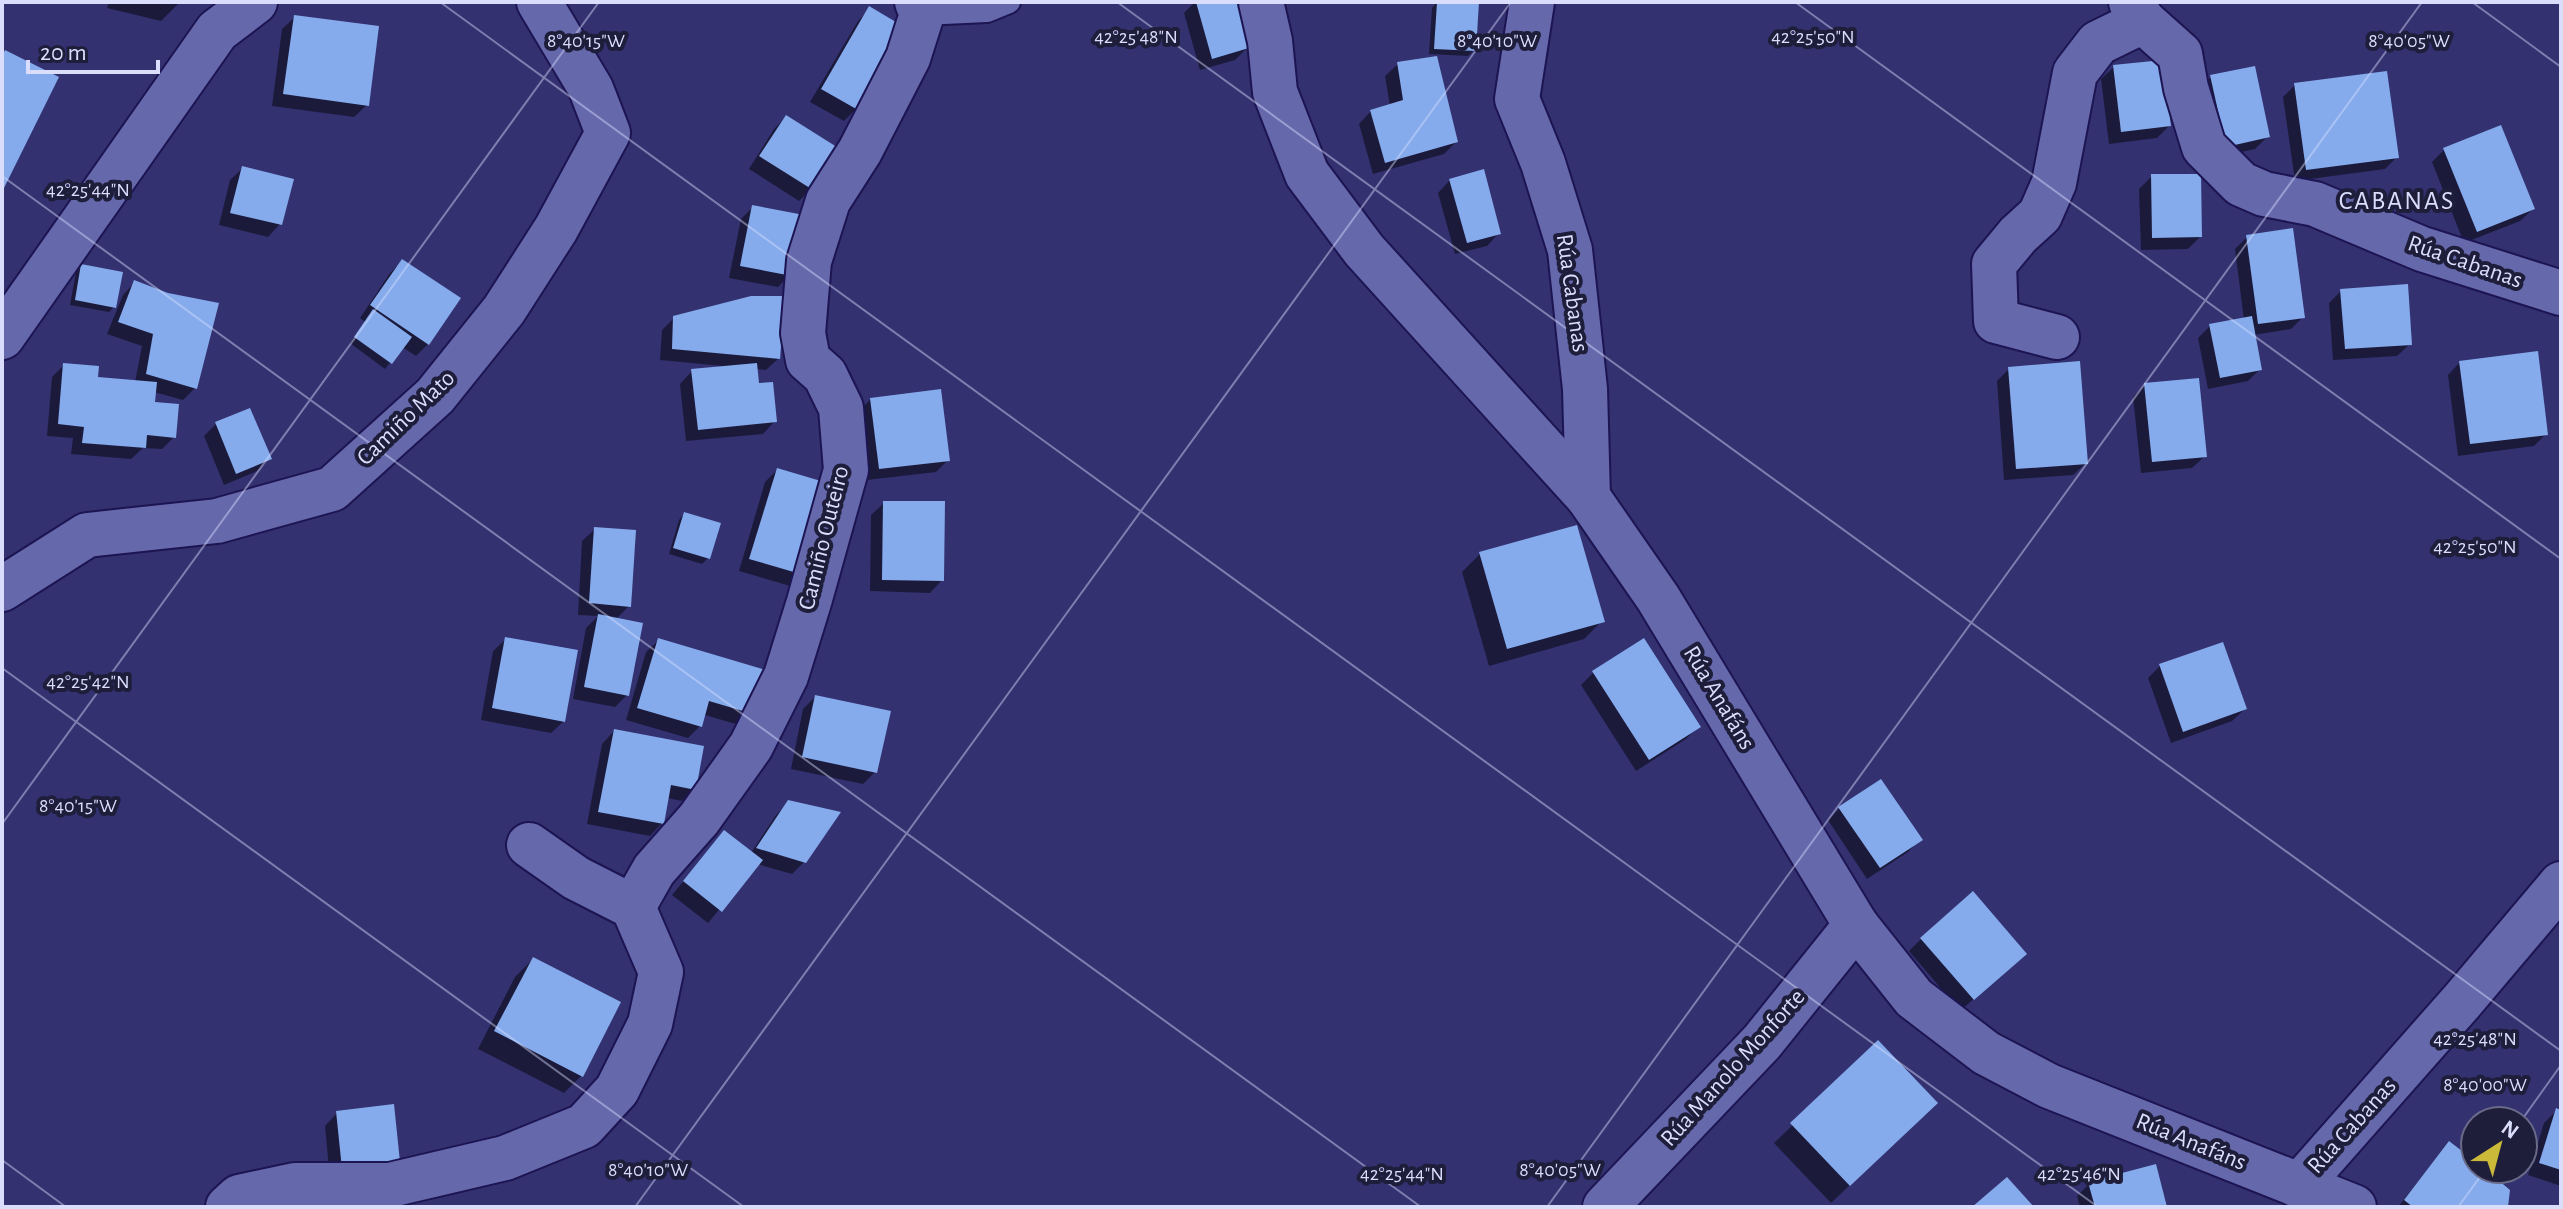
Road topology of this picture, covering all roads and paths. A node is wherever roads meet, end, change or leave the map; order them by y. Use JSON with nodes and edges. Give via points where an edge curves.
{"nodes":[{"id":1,"x":255,"y":2,"type":"edge"},
{"id":2,"x":539,"y":2,"type":"edge"},
{"id":3,"x":1009,"y":2,"type":"edge"},
{"id":4,"x":1261,"y":2,"type":"edge"},
{"id":5,"x":1532,"y":2,"type":"edge"},
{"id":6,"x":920,"y":8,"type":"edge"},
{"id":7,"x":2137,"y":12,"type":"edge"},
{"id":8,"x":2561,"y":293,"type":"edge"},
{"id":9,"x":2,"y":337,"type":"edge"},
{"id":10,"x":2057,"y":337,"type":"dead end"},
{"id":11,"x":1588,"y":497,"type":"junction"},
{"id":12,"x":2,"y":589,"type":"edge"},
{"id":13,"x":529,"y":845,"type":"dead end"},
{"id":14,"x":2561,"y":884,"type":"edge"},
{"id":15,"x":633,"y":907,"type":"junction"},
{"id":16,"x":1856,"y":925,"type":"junction"},
{"id":17,"x":2299,"y":1186,"type":"junction"},
{"id":18,"x":228,"y":1207,"type":"edge"},
{"id":19,"x":1605,"y":1207,"type":"edge"},
{"id":20,"x":2354,"y":1207,"type":"edge"}],
"edges":[{"from":1,"to":9,"type":"street","via":[[217,31]]},
{"from":2,"to":12,"type":"street","name":"Camiño Mato","via":[[591,89],[608,133],[504,310],[435,396],[332,489],[217,521],[87,535]]},
{"from":3,"to":6,"type":"lane","name":"Camiño Outeiro","via":[[987,11]]},
{"from":4,"to":11,"type":"street","name":"Rúa Anafáns","via":[[1275,92],[1307,174],[1364,250]]},
{"from":5,"to":11,"type":"street","name":"Rúa Cabanas","via":[[1517,99],[1570,250],[1585,389]]},
{"from":6,"to":15,"type":"street","name":"Camiño Outeiro","via":[[908,58],[828,201],[809,261],[803,333],[808,360],[825,375],[841,408],[846,470],[786,676],[751,746],[699,819],[654,870]]},
{"from":7,"to":8,"type":"street","name":"Rúa Cabanas","via":[[2180,54],[2204,147],[2241,184],[2315,204],[2422,249]]},
{"from":7,"to":10,"type":"street","name":"Rúa Cabanas","via":[[2098,43],[2075,73],[2054,183],[2040,215],[1994,264],[1996,321]]},
{"from":11,"to":16,"type":"street","name":"Rúa Anafáns","via":[[1658,598]]},
{"from":13,"to":15,"type":"street","via":[[576,878]]},
{"from":14,"to":17,"type":"street","name":"Rúa Cabanas"},
{"from":15,"to":18,"type":"street","via":[[661,972],[650,1024],[617,1090],[584,1126],[505,1158],[390,1185],[295,1185],[239,1197]]},
{"from":16,"to":17,"type":"street","name":"Rúa Anafáns","via":[[1914,998],[1986,1053],[2049,1086]]},
{"from":16,"to":19,"type":"street","name":"Rúa Manolo Monforte","via":[[1762,1042]]},
{"from":17,"to":20,"type":"street","name":"Rúa Anafáns"}]}
